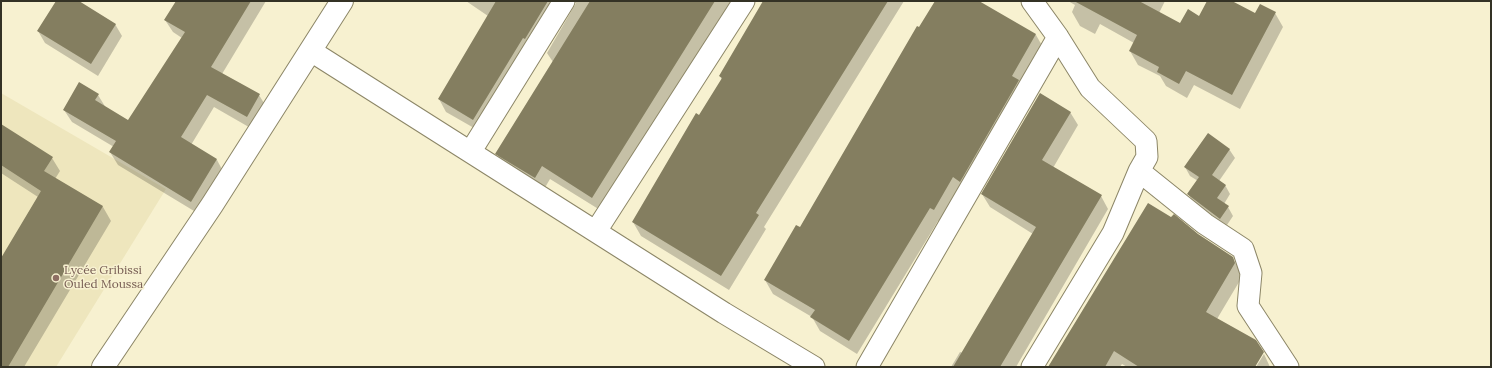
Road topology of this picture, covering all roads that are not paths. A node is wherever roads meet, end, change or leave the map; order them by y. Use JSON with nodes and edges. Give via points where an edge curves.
{"nodes":[{"id":1,"x":342,"y":1,"type":"edge"},
{"id":2,"x":564,"y":1,"type":"edge"},
{"id":3,"x":744,"y":1,"type":"edge"},
{"id":4,"x":1032,"y":1,"type":"edge"},
{"id":5,"x":1058,"y":37,"type":"junction"},
{"id":6,"x":311,"y":51,"type":"junction"},
{"id":7,"x":471,"y":151,"type":"junction"},
{"id":8,"x":1139,"y":171,"type":"junction"},
{"id":9,"x":596,"y":231,"type":"junction"},
{"id":10,"x":103,"y":367,"type":"edge"},
{"id":11,"x":814,"y":367,"type":"edge"},
{"id":12,"x":866,"y":367,"type":"edge"},
{"id":13,"x":1032,"y":367,"type":"edge"},
{"id":14,"x":1288,"y":367,"type":"edge"}],
"edges":[{"from":1,"to":6,"type":"street"},
{"from":2,"to":7,"type":"street"},
{"from":3,"to":9,"type":"street"},
{"from":4,"to":5,"type":"street"},
{"from":5,"to":8,"type":"street","via":[[1090,88],[1146,141],[1147,157]]},
{"from":5,"to":12,"type":"street"},
{"from":6,"to":7,"type":"street"},
{"from":6,"to":10,"type":"street"},
{"from":7,"to":9,"type":"street"},
{"from":8,"to":13,"type":"street","via":[[1113,233]]},
{"from":8,"to":14,"type":"street","via":[[1205,224],[1243,249],[1251,273],[1248,306]]},
{"from":9,"to":11,"type":"street","via":[[724,314]]}]}
